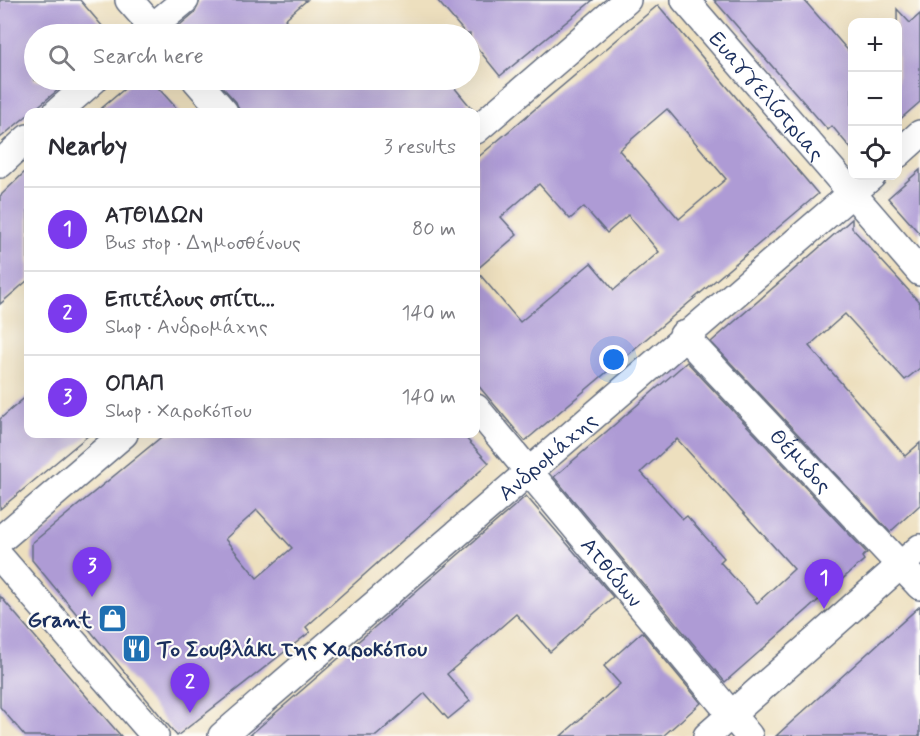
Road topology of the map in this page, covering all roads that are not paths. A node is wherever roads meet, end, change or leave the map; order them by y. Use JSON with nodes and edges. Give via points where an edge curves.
{"nodes":[{"id":1,"x":129,"y":0,"type":"edge"},
{"id":2,"x":185,"y":0,"type":"edge"},
{"id":3,"x":627,"y":0,"type":"edge"},
{"id":4,"x":685,"y":0,"type":"edge"},
{"id":5,"x":146,"y":24,"type":"edge"},
{"id":6,"x":160,"y":24,"type":"edge"},
{"id":7,"x":82,"y":90,"type":"edge"},
{"id":8,"x":205,"y":90,"type":"edge"},
{"id":9,"x":62,"y":108,"type":"edge"},
{"id":10,"x":220,"y":108,"type":"edge"},
{"id":11,"x":480,"y":127,"type":"edge"},
{"id":12,"x":920,"y":134,"type":"edge"},
{"id":13,"x":24,"y":142,"type":"edge"},
{"id":14,"x":902,"y":150,"type":"edge"},
{"id":15,"x":0,"y":164,"type":"edge"},
{"id":16,"x":867,"y":180,"type":"edge"},
{"id":17,"x":851,"y":193,"type":"junction"},
{"id":18,"x":920,"y":272,"type":"edge"},
{"id":19,"x":683,"y":336,"type":"junction"},
{"id":20,"x":480,"y":413,"type":"edge"},
{"id":21,"x":119,"y":438,"type":"edge"},
{"id":22,"x":529,"y":469,"type":"junction"},
{"id":23,"x":0,"y":540,"type":"edge"},
{"id":24,"x":920,"y":548,"type":"edge"},
{"id":25,"x":0,"y":557,"type":"edge"},
{"id":26,"x":900,"y":566,"type":"junction"},
{"id":27,"x":920,"y":586,"type":"edge"},
{"id":28,"x":731,"y":714,"type":"junction"},
{"id":29,"x":155,"y":736,"type":"edge"},
{"id":30,"x":222,"y":736,"type":"edge"},
{"id":31,"x":707,"y":736,"type":"edge"},
{"id":32,"x":749,"y":736,"type":"edge"}],
"edges":[{"from":1,"to":5,"type":"street"},
{"from":2,"to":6,"type":"street"},
{"from":3,"to":11,"type":"street"},
{"from":4,"to":17,"type":"street","name":"Ευαγγελίστριας"},
{"from":7,"to":9,"type":"street"},
{"from":8,"to":10,"type":"street"},
{"from":12,"to":14,"type":"street"},
{"from":13,"to":15,"type":"street"},
{"from":16,"to":17,"type":"street","name":"Ανδρομάχης"},
{"from":17,"to":18,"type":"street","name":"Ευαγγελίστριας"},
{"from":17,"to":19,"type":"street","name":"Ανδρομάχης"},
{"from":19,"to":22,"type":"street","name":"Ανδρομάχης"},
{"from":19,"to":26,"type":"street","name":"Θέμιδος"},
{"from":20,"to":22,"type":"street","name":"Ατθίδων"},
{"from":21,"to":23,"type":"street"},
{"from":22,"to":28,"type":"street","name":"Ατθίδων"},
{"from":22,"to":30,"type":"street","name":"Ανδρομάχης"},
{"from":24,"to":26,"type":"street"},
{"from":25,"to":29,"type":"street"},
{"from":26,"to":27,"type":"street","name":"Θέμιδος"},
{"from":26,"to":28,"type":"street"},
{"from":28,"to":31,"type":"street"},
{"from":28,"to":32,"type":"street","name":"Ατθίδων"}]}
